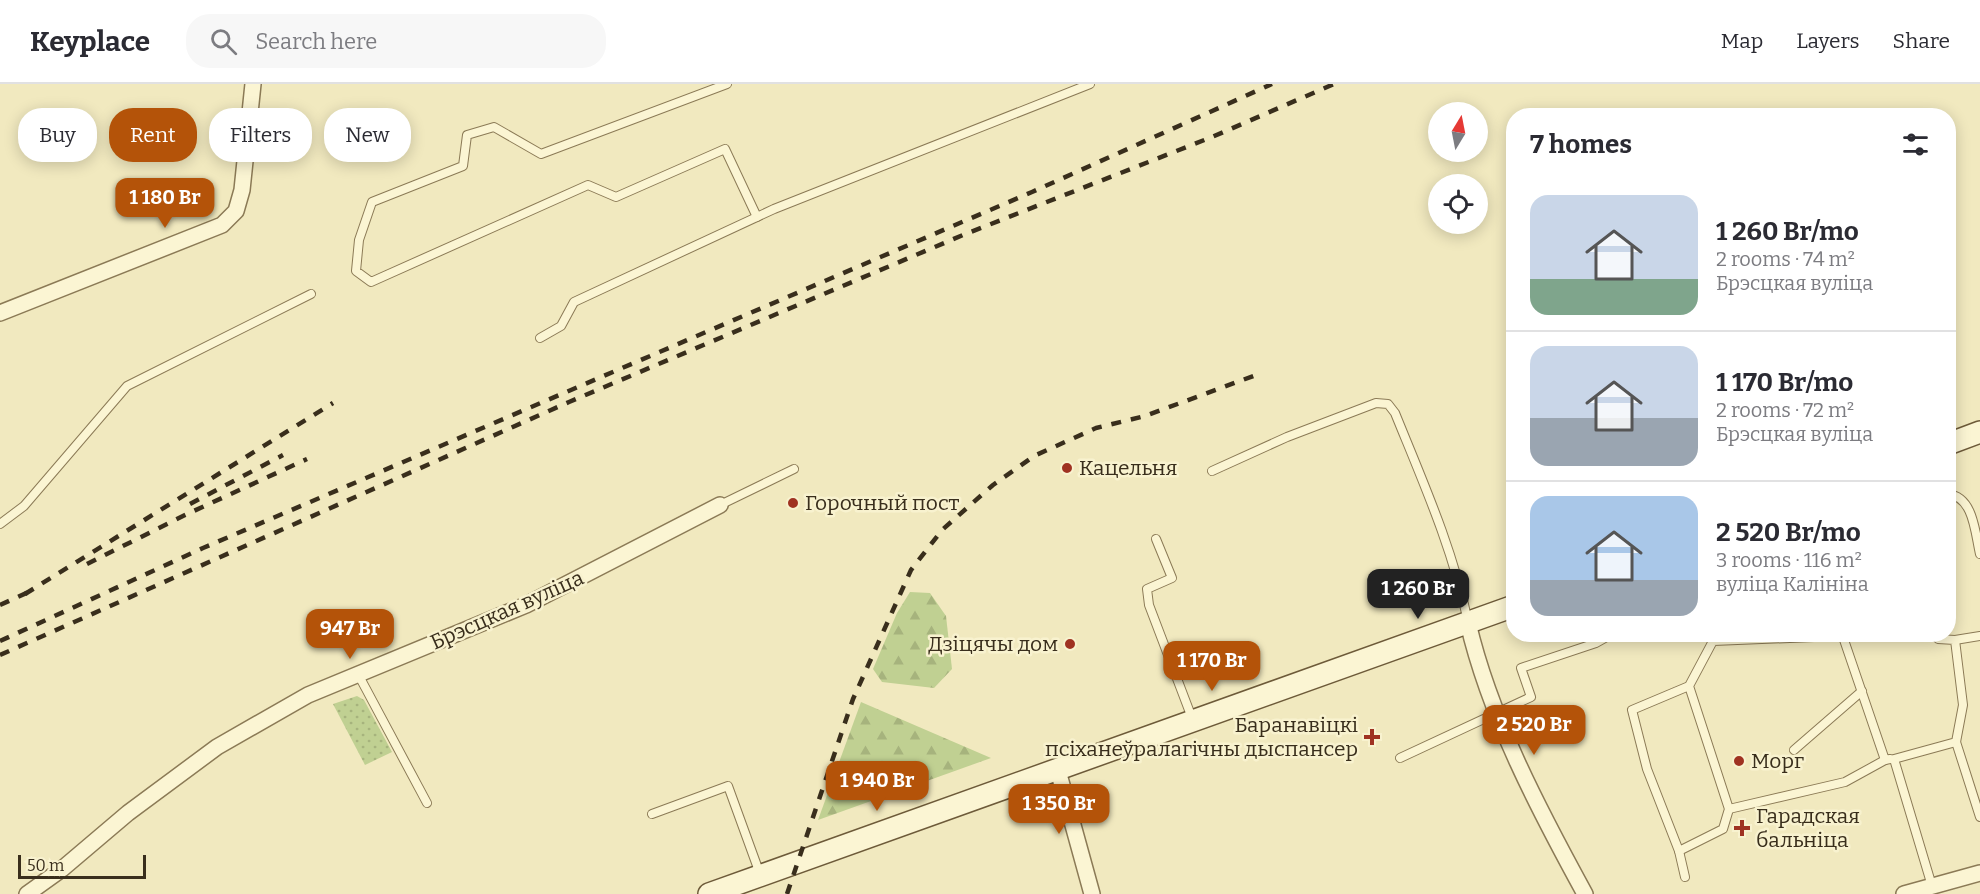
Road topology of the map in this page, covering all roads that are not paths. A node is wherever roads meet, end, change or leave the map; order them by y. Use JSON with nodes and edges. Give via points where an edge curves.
{"nodes":[{"id":1,"x":253,"y":84,"type":"edge"},
{"id":2,"x":727,"y":84,"type":"edge"},
{"id":3,"x":1090,"y":84,"type":"edge"},
{"id":4,"x":757,"y":217,"type":"junction"},
{"id":5,"x":311,"y":294,"type":"dead end"},
{"id":6,"x":0,"y":313,"type":"edge"},
{"id":7,"x":540,"y":338,"type":"dead end"},
{"id":8,"x":1980,"y":432,"type":"edge"},
{"id":9,"x":1956,"y":441,"type":"edge"},
{"id":10,"x":794,"y":470,"type":"dead end"},
{"id":11,"x":1212,"y":471,"type":"dead end"},
{"id":12,"x":1956,"y":495,"type":"edge"},
{"id":13,"x":720,"y":505,"type":"joint"},
{"id":14,"x":0,"y":524,"type":"edge"},
{"id":15,"x":1156,"y":539,"type":"dead end"},
{"id":16,"x":1980,"y":554,"type":"edge"},
{"id":17,"x":1506,"y":609,"type":"edge"},
{"id":18,"x":1468,"y":623,"type":"junction"},
{"id":19,"x":1980,"y":636,"type":"edge"},
{"id":20,"x":1956,"y":640,"type":"edge"},
{"id":21,"x":1598,"y":642,"type":"edge"},
{"id":22,"x":1712,"y":642,"type":"edge"},
{"id":23,"x":1845,"y":642,"type":"edge"},
{"id":24,"x":1955,"y":642,"type":"edge"},
{"id":25,"x":358,"y":674,"type":"junction"},
{"id":26,"x":1689,"y":686,"type":"junction"},
{"id":27,"x":1862,"y":692,"type":"junction"},
{"id":28,"x":1498,"y":712,"type":"junction"},
{"id":29,"x":1192,"y":720,"type":"junction"},
{"id":30,"x":1956,"y":742,"type":"junction"},
{"id":31,"x":1794,"y":750,"type":"dead end"},
{"id":32,"x":1400,"y":758,"type":"dead end"},
{"id":33,"x":1890,"y":759,"type":"junction"},
{"id":34,"x":1058,"y":767,"type":"junction"},
{"id":35,"x":427,"y":803,"type":"dead end"},
{"id":36,"x":1729,"y":809,"type":"junction"},
{"id":37,"x":652,"y":814,"type":"dead end"},
{"id":38,"x":1980,"y":817,"type":"edge"},
{"id":39,"x":1679,"y":851,"type":"junction"},
{"id":40,"x":1980,"y":873,"type":"edge"},
{"id":41,"x":760,"y":875,"type":"junction"},
{"id":42,"x":1685,"y":877,"type":"dead end"},
{"id":43,"x":1932,"y":886,"type":"junction"},
{"id":44,"x":27,"y":894,"type":"edge"},
{"id":45,"x":709,"y":894,"type":"edge"},
{"id":46,"x":1092,"y":894,"type":"edge"},
{"id":47,"x":1585,"y":894,"type":"edge"},
{"id":48,"x":1904,"y":894,"type":"edge"}],
"edges":[{"from":1,"to":6,"type":"street","via":[[242,190],[236,211],[222,225]]},
{"from":2,"to":4,"type":"lane","via":[[541,153],[494,127],[467,135],[463,166],[372,202],[359,240],[356,271],[371,282],[588,186],[616,197],[725,149]]},
{"from":3,"to":4,"type":"lane"},
{"from":4,"to":7,"type":"lane","via":[[574,302],[561,326]]},
{"from":5,"to":14,"type":"lane","via":[[127,386],[24,506]]},
{"from":8,"to":9,"type":"main road"},
{"from":10,"to":13,"type":"lane"},
{"from":11,"to":18,"type":"lane","via":[[1376,403],[1388,404],[1446,538]]},
{"from":12,"to":16,"type":"lane","via":[[1966,502]]},
{"from":13,"to":25,"type":"street","name":"Брэсцкая вуліца","via":[[526,605]]},
{"from":15,"to":29,"type":"lane","via":[[1172,578],[1147,589],[1149,605]]},
{"from":17,"to":18,"type":"main road"},
{"from":18,"to":28,"type":"street","via":[[1479,668]]},
{"from":18,"to":29,"type":"main road"},
{"from":19,"to":20,"type":"lane"},
{"from":21,"to":28,"type":"lane","via":[[1521,668],[1531,698]]},
{"from":22,"to":26,"type":"lane"},
{"from":23,"to":27,"type":"lane"},
{"from":24,"to":30,"type":"lane","via":[[1963,705]]},
{"from":25,"to":35,"type":"lane"},
{"from":25,"to":44,"type":"street","name":"Брэсцкая вуліца","via":[[308,695],[218,747]]},
{"from":26,"to":36,"type":"lane"},
{"from":26,"to":39,"type":"lane","via":[[1632,710],[1647,769]]},
{"from":27,"to":31,"type":"lane"},
{"from":27,"to":33,"type":"lane"},
{"from":28,"to":32,"type":"lane"},
{"from":28,"to":47,"type":"street","via":[[1540,813]]},
{"from":29,"to":34,"type":"main road"},
{"from":30,"to":33,"type":"lane"},
{"from":30,"to":38,"type":"lane"},
{"from":33,"to":36,"type":"lane","via":[[1845,782]]},
{"from":33,"to":43,"type":"lane"},
{"from":34,"to":41,"type":"main road"},
{"from":34,"to":46,"type":"street"},
{"from":36,"to":39,"type":"lane","via":[[1723,830]]},
{"from":37,"to":41,"type":"lane","via":[[729,786]]},
{"from":39,"to":42,"type":"lane"},
{"from":40,"to":43,"type":"street"},
{"from":41,"to":45,"type":"main road"},
{"from":43,"to":48,"type":"street"}]}
